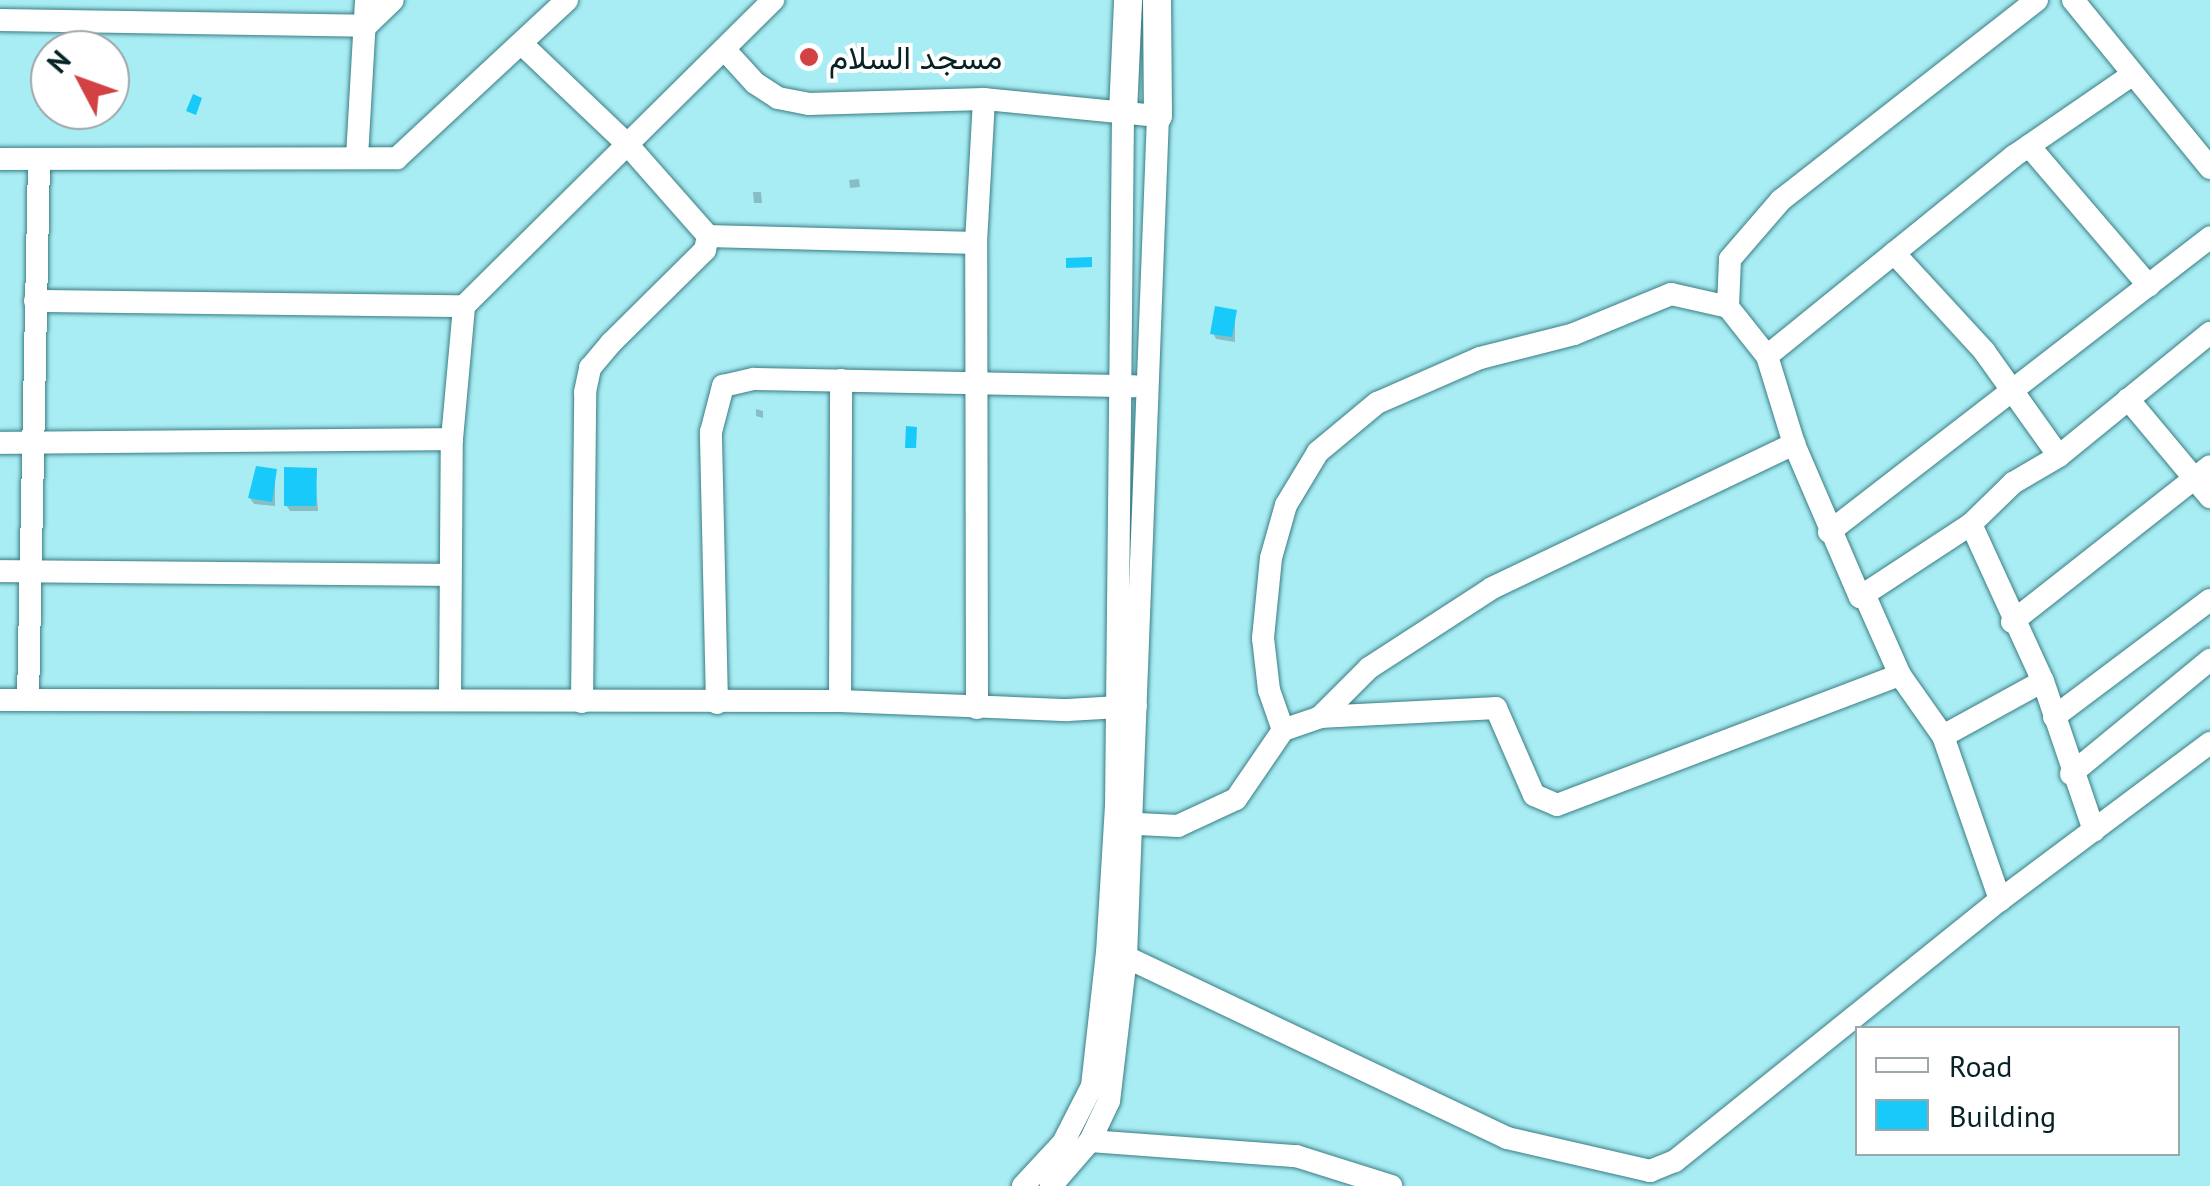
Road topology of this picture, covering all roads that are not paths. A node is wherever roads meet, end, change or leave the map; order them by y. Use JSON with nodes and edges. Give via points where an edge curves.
{"nodes":[{"id":1,"x":366,"y":0,"type":"edge"},
{"id":2,"x":392,"y":0,"type":"edge"},
{"id":3,"x":566,"y":0,"type":"edge"},
{"id":4,"x":773,"y":0,"type":"edge"},
{"id":5,"x":1128,"y":0,"type":"edge"},
{"id":6,"x":1158,"y":0,"type":"edge"},
{"id":7,"x":2037,"y":0,"type":"edge"},
{"id":8,"x":2073,"y":0,"type":"edge"},
{"id":9,"x":0,"y":20,"type":"edge"},
{"id":10,"x":366,"y":26,"type":"junction"},
{"id":11,"x":523,"y":46,"type":"junction"},
{"id":12,"x":724,"y":49,"type":"junction"},
{"id":13,"x":2132,"y":75,"type":"junction"},
{"id":14,"x":984,"y":99,"type":"junction"},
{"id":15,"x":1123,"y":112,"type":"junction"},
{"id":16,"x":1158,"y":116,"type":"junction"},
{"id":17,"x":627,"y":144,"type":"junction"},
{"id":18,"x":2029,"y":146,"type":"junction"},
{"id":19,"x":358,"y":157,"type":"junction"},
{"id":20,"x":0,"y":159,"type":"edge"},
{"id":21,"x":39,"y":160,"type":"junction"},
{"id":22,"x":2210,"y":168,"type":"edge"},
{"id":23,"x":708,"y":236,"type":"junction"},
{"id":24,"x":2210,"y":237,"type":"edge"},
{"id":25,"x":976,"y":243,"type":"junction"},
{"id":26,"x":1894,"y":253,"type":"junction"},
{"id":27,"x":2149,"y":286,"type":"junction"},
{"id":28,"x":35,"y":301,"type":"junction"},
{"id":29,"x":464,"y":306,"type":"junction"},
{"id":30,"x":1728,"y":307,"type":"junction"},
{"id":31,"x":2210,"y":333,"type":"edge"},
{"id":32,"x":1767,"y":356,"type":"junction"},
{"id":33,"x":841,"y":380,"type":"junction"},
{"id":34,"x":1120,"y":384,"type":"junction"},
{"id":35,"x":980,"y":385,"type":"junction"},
{"id":36,"x":1152,"y":389,"type":"junction"},
{"id":37,"x":2012,"y":395,"type":"junction"},
{"id":38,"x":2128,"y":400,"type":"junction"},
{"id":39,"x":452,"y":439,"type":"junction"},
{"id":40,"x":0,"y":443,"type":"edge"},
{"id":41,"x":34,"y":444,"type":"junction"},
{"id":42,"x":1794,"y":444,"type":"junction"},
{"id":43,"x":2059,"y":456,"type":"junction"},
{"id":44,"x":2205,"y":481,"type":"edge"},
{"id":45,"x":1971,"y":524,"type":"junction"},
{"id":46,"x":1828,"y":532,"type":"junction"},
{"id":47,"x":0,"y":571,"type":"edge"},
{"id":48,"x":32,"y":571,"type":"junction"},
{"id":49,"x":448,"y":574,"type":"junction"},
{"id":50,"x":1865,"y":596,"type":"junction"},
{"id":51,"x":2210,"y":600,"type":"edge"},
{"id":52,"x":2012,"y":622,"type":"junction"},
{"id":53,"x":2210,"y":660,"type":"edge"},
{"id":54,"x":1900,"y":675,"type":"junction"},
{"id":55,"x":2044,"y":680,"type":"junction"},
{"id":56,"x":450,"y":697,"type":"junction"},
{"id":57,"x":0,"y":700,"type":"edge"},
{"id":58,"x":28,"y":700,"type":"junction"},
{"id":59,"x":840,"y":701,"type":"junction"},
{"id":60,"x":582,"y":702,"type":"junction"},
{"id":61,"x":718,"y":702,"type":"junction"},
{"id":62,"x":1127,"y":705,"type":"junction"},
{"id":63,"x":977,"y":708,"type":"junction"},
{"id":64,"x":1320,"y":717,"type":"junction"},
{"id":65,"x":2054,"y":717,"type":"junction"},
{"id":66,"x":1283,"y":730,"type":"junction"},
{"id":67,"x":1943,"y":736,"type":"junction"},
{"id":68,"x":2210,"y":744,"type":"edge"},
{"id":69,"x":2072,"y":774,"type":"junction"},
{"id":70,"x":1124,"y":824,"type":"junction"},
{"id":71,"x":2094,"y":831,"type":"junction"},
{"id":72,"x":2000,"y":900,"type":"junction"},
{"id":73,"x":1126,"y":957,"type":"junction"},
{"id":74,"x":1078,"y":1145,"type":"junction"},
{"id":75,"x":1024,"y":1186,"type":"edge"},
{"id":76,"x":1051,"y":1186,"type":"edge"},
{"id":77,"x":1391,"y":1186,"type":"edge"}],
"edges":[{"from":1,"to":10,"type":"street"},
{"from":2,"to":10,"type":"street"},
{"from":3,"to":11,"type":"street"},
{"from":4,"to":12,"type":"street"},
{"from":5,"to":15,"type":"main road"},
{"from":6,"to":16,"type":"main road"},
{"from":7,"to":30,"type":"street","via":[[1781,200],[1730,259]]},
{"from":8,"to":13,"type":"street"},
{"from":9,"to":10,"type":"street"},
{"from":10,"to":19,"type":"street"},
{"from":11,"to":17,"type":"street"},
{"from":11,"to":19,"type":"street","via":[[413,149],[388,160]]},
{"from":12,"to":14,"type":"street","via":[[778,98],[808,104]]},
{"from":12,"to":17,"type":"street"},
{"from":13,"to":18,"type":"street"},
{"from":13,"to":22,"type":"street"},
{"from":14,"to":15,"type":"street"},
{"from":14,"to":25,"type":"street"},
{"from":15,"to":16,"type":"street"},
{"from":15,"to":34,"type":"street"},
{"from":16,"to":36,"type":"street"},
{"from":17,"to":23,"type":"street"},
{"from":17,"to":29,"type":"street"},
{"from":18,"to":26,"type":"street"},
{"from":18,"to":27,"type":"street"},
{"from":19,"to":21,"type":"street"},
{"from":20,"to":21,"type":"street"},
{"from":21,"to":28,"type":"street"},
{"from":23,"to":25,"type":"street"},
{"from":23,"to":60,"type":"street","via":[[705,250],[590,368]]},
{"from":24,"to":27,"type":"street"},
{"from":25,"to":35,"type":"street"},
{"from":26,"to":32,"type":"street"},
{"from":26,"to":37,"type":"street","via":[[1984,351]]},
{"from":27,"to":37,"type":"street"},
{"from":28,"to":29,"type":"street"},
{"from":28,"to":41,"type":"street"},
{"from":29,"to":39,"type":"street"},
{"from":30,"to":32,"type":"street"},
{"from":30,"to":66,"type":"street","via":[[1671,294],[1574,334],[1480,358],[1377,404],[1318,452],[1286,504],[1271,558],[1263,638],[1268,690]]},
{"from":31,"to":38,"type":"street"},
{"from":32,"to":42,"type":"street"},
{"from":33,"to":35,"type":"street"},
{"from":33,"to":59,"type":"street"},
{"from":33,"to":61,"type":"street","via":[[740,380],[723,386],[713,405]]},
{"from":34,"to":35,"type":"street"},
{"from":34,"to":36,"type":"street"},
{"from":34,"to":62,"type":"street"},
{"from":35,"to":63,"type":"street"},
{"from":36,"to":62,"type":"street"},
{"from":37,"to":43,"type":"street"},
{"from":37,"to":46,"type":"street"},
{"from":38,"to":43,"type":"street"},
{"from":38,"to":44,"type":"street"},
{"from":39,"to":41,"type":"street"},
{"from":39,"to":49,"type":"street"},
{"from":40,"to":41,"type":"street"},
{"from":41,"to":48,"type":"street"},
{"from":42,"to":46,"type":"street"},
{"from":42,"to":64,"type":"street","via":[[1492,588],[1369,668]]},
{"from":43,"to":45,"type":"street","via":[[2014,483]]},
{"from":44,"to":52,"type":"street"},
{"from":45,"to":50,"type":"street"},
{"from":45,"to":52,"type":"street"},
{"from":46,"to":50,"type":"street"},
{"from":47,"to":48,"type":"street"},
{"from":48,"to":49,"type":"street"},
{"from":48,"to":58,"type":"street"},
{"from":49,"to":56,"type":"street"},
{"from":50,"to":54,"type":"street"},
{"from":51,"to":65,"type":"street"},
{"from":52,"to":55,"type":"street"},
{"from":53,"to":69,"type":"street"},
{"from":54,"to":64,"type":"street","via":[[1557,805],[1534,795],[1496,708]]},
{"from":54,"to":67,"type":"street"},
{"from":55,"to":65,"type":"street"},
{"from":55,"to":67,"type":"street"},
{"from":56,"to":58,"type":"street"},
{"from":56,"to":60,"type":"street"},
{"from":57,"to":58,"type":"street"},
{"from":59,"to":61,"type":"street"},
{"from":59,"to":63,"type":"street"},
{"from":60,"to":61,"type":"street"},
{"from":62,"to":63,"type":"street"},
{"from":62,"to":70,"type":"street"},
{"from":64,"to":66,"type":"street"},
{"from":65,"to":69,"type":"street"},
{"from":66,"to":70,"type":"street","via":[[1236,799],[1178,826]]},
{"from":67,"to":72,"type":"street"},
{"from":68,"to":71,"type":"street"},
{"from":69,"to":71,"type":"street"},
{"from":70,"to":73,"type":"street"},
{"from":70,"to":74,"type":"street","via":[[1092,1086]]},
{"from":71,"to":72,"type":"street"},
{"from":72,"to":73,"type":"street","via":[[1676,1161],[1650,1171],[1507,1138]]},
{"from":73,"to":74,"type":"street","via":[[1109,1101]]},
{"from":74,"to":75,"type":"street"},
{"from":74,"to":76,"type":"street"},
{"from":74,"to":77,"type":"street","via":[[1296,1156]]}]}
